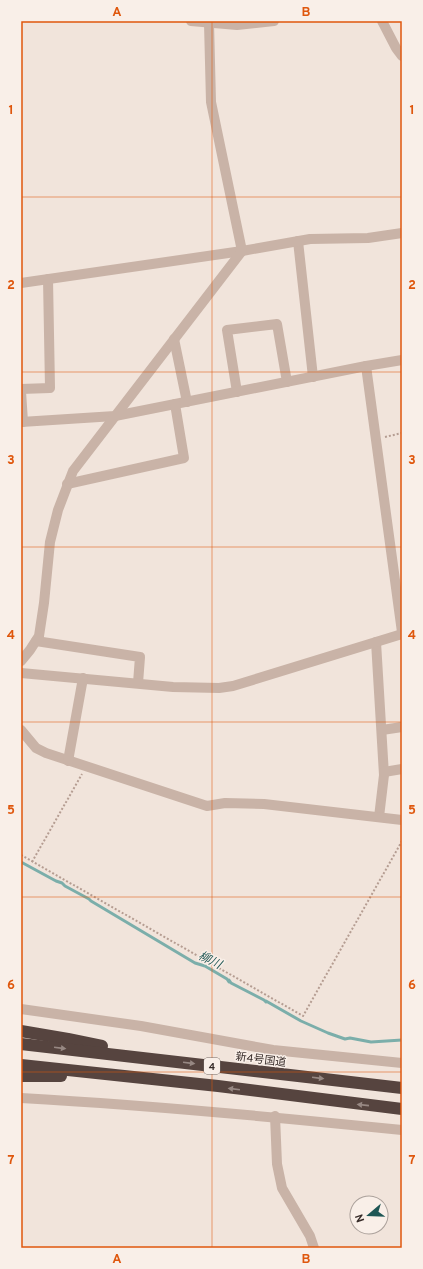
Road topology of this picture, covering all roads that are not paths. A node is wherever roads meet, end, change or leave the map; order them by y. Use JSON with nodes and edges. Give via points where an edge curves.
{"nodes":[{"id":1,"x":191,"y":21,"type":"edge"},
{"id":2,"x":274,"y":21,"type":"edge"},
{"id":3,"x":382,"y":21,"type":"edge"},
{"id":4,"x":209,"y":23,"type":"junction"},
{"id":5,"x":402,"y":56,"type":"edge"},
{"id":6,"x":402,"y":233,"type":"edge"},
{"id":7,"x":298,"y":241,"type":"junction"},
{"id":8,"x":242,"y":251,"type":"junction"},
{"id":9,"x":48,"y":279,"type":"junction"},
{"id":10,"x":21,"y":283,"type":"edge"},
{"id":11,"x":174,"y":339,"type":"junction"},
{"id":12,"x":402,"y":360,"type":"edge"},
{"id":13,"x":366,"y":366,"type":"junction"},
{"id":14,"x":313,"y":377,"type":"junction"},
{"id":15,"x":287,"y":382,"type":"junction"},
{"id":16,"x":21,"y":390,"type":"edge"},
{"id":17,"x":237,"y":392,"type":"junction"},
{"id":18,"x":187,"y":402,"type":"junction"},
{"id":19,"x":175,"y":404,"type":"junction"},
{"id":20,"x":115,"y":416,"type":"junction"},
{"id":21,"x":22,"y":422,"type":"edge"},
{"id":22,"x":68,"y":484,"type":"junction"},
{"id":23,"x":402,"y":633,"type":"edge"},
{"id":24,"x":36,"y":641,"type":"junction"},
{"id":25,"x":376,"y":642,"type":"junction"},
{"id":26,"x":26,"y":648,"type":"edge"},
{"id":27,"x":21,"y":661,"type":"edge"},
{"id":28,"x":21,"y":673,"type":"edge"},
{"id":29,"x":83,"y":678,"type":"junction"},
{"id":30,"x":138,"y":683,"type":"junction"},
{"id":31,"x":402,"y":727,"type":"edge"},
{"id":32,"x":21,"y":730,"type":"edge"},
{"id":33,"x":382,"y":730,"type":"junction"},
{"id":34,"x":68,"y":761,"type":"junction"},
{"id":35,"x":402,"y":769,"type":"edge"},
{"id":36,"x":384,"y":772,"type":"junction"},
{"id":37,"x":379,"y":817,"type":"junction"},
{"id":38,"x":402,"y":820,"type":"edge"},
{"id":39,"x":21,"y":1009,"type":"edge"},
{"id":40,"x":21,"y":1031,"type":"edge"},
{"id":41,"x":21,"y":1044,"type":"edge"},
{"id":42,"x":172,"y":1061,"type":"junction"},
{"id":43,"x":402,"y":1063,"type":"edge"},
{"id":44,"x":21,"y":1065,"type":"edge"},
{"id":45,"x":21,"y":1076,"type":"edge"},
{"id":46,"x":116,"y":1076,"type":"junction"},
{"id":47,"x":402,"y":1088,"type":"edge"},
{"id":48,"x":21,"y":1098,"type":"edge"},
{"id":49,"x":402,"y":1109,"type":"edge"},
{"id":50,"x":275,"y":1116,"type":"junction"},
{"id":51,"x":402,"y":1130,"type":"edge"},
{"id":52,"x":314,"y":1248,"type":"edge"}],
"edges":[{"from":1,"to":4,"type":"street"},
{"from":2,"to":4,"type":"street","via":[[237,25]]},
{"from":3,"to":5,"type":"street"},
{"from":4,"to":8,"type":"street","via":[[211,102]]},
{"from":6,"to":7,"type":"street","via":[[368,238]]},
{"from":7,"to":8,"type":"street"},
{"from":7,"to":14,"type":"street"},
{"from":8,"to":9,"type":"street"},
{"from":8,"to":11,"type":"street"},
{"from":9,"to":10,"type":"street"},
{"from":9,"to":16,"type":"street","via":[[50,388]]},
{"from":11,"to":18,"type":"street"},
{"from":11,"to":20,"type":"street"},
{"from":12,"to":13,"type":"street"},
{"from":13,"to":14,"type":"street"},
{"from":13,"to":23,"type":"street"},
{"from":14,"to":15,"type":"street"},
{"from":15,"to":17,"type":"street"},
{"from":15,"to":17,"type":"street","via":[[277,324],[227,330]]},
{"from":16,"to":21,"type":"street"},
{"from":17,"to":18,"type":"street"},
{"from":18,"to":19,"type":"street"},
{"from":19,"to":20,"type":"street"},
{"from":19,"to":22,"type":"street","via":[[184,458]]},
{"from":20,"to":21,"type":"street"},
{"from":20,"to":22,"type":"street","via":[[73,471]]},
{"from":22,"to":24,"type":"street","via":[[50,542],[44,603]]},
{"from":23,"to":25,"type":"street"},
{"from":24,"to":26,"type":"street"},
{"from":24,"to":30,"type":"street","via":[[140,656]]},
{"from":25,"to":30,"type":"street","via":[[233,686],[173,687]]},
{"from":25,"to":33,"type":"street"},
{"from":26,"to":27,"type":"street"},
{"from":28,"to":29,"type":"street"},
{"from":29,"to":30,"type":"street"},
{"from":29,"to":34,"type":"street"},
{"from":31,"to":33,"type":"street"},
{"from":32,"to":34,"type":"street","via":[[36,748]]},
{"from":33,"to":36,"type":"street"},
{"from":34,"to":37,"type":"street","via":[[207,806],[225,803],[264,804]]},
{"from":35,"to":36,"type":"street"},
{"from":36,"to":37,"type":"street"},
{"from":37,"to":38,"type":"street"},
{"from":39,"to":43,"type":"street","via":[[141,1026],[273,1050]]},
{"from":40,"to":42,"type":"highway"},
{"from":41,"to":42,"type":"highway","name":"新4号国道","number":"4","one_way":true},
{"from":42,"to":47,"type":"highway","name":"新4号国道","number":"4","one_way":true},
{"from":44,"to":46,"type":"highway","number":"4"},
{"from":45,"to":46,"type":"highway"},
{"from":49,"to":46,"type":"highway","number":"4","one_way":true},
{"from":48,"to":50,"type":"street"},
{"from":50,"to":51,"type":"street"},
{"from":50,"to":52,"type":"street","via":[[280,1181]]}]}
